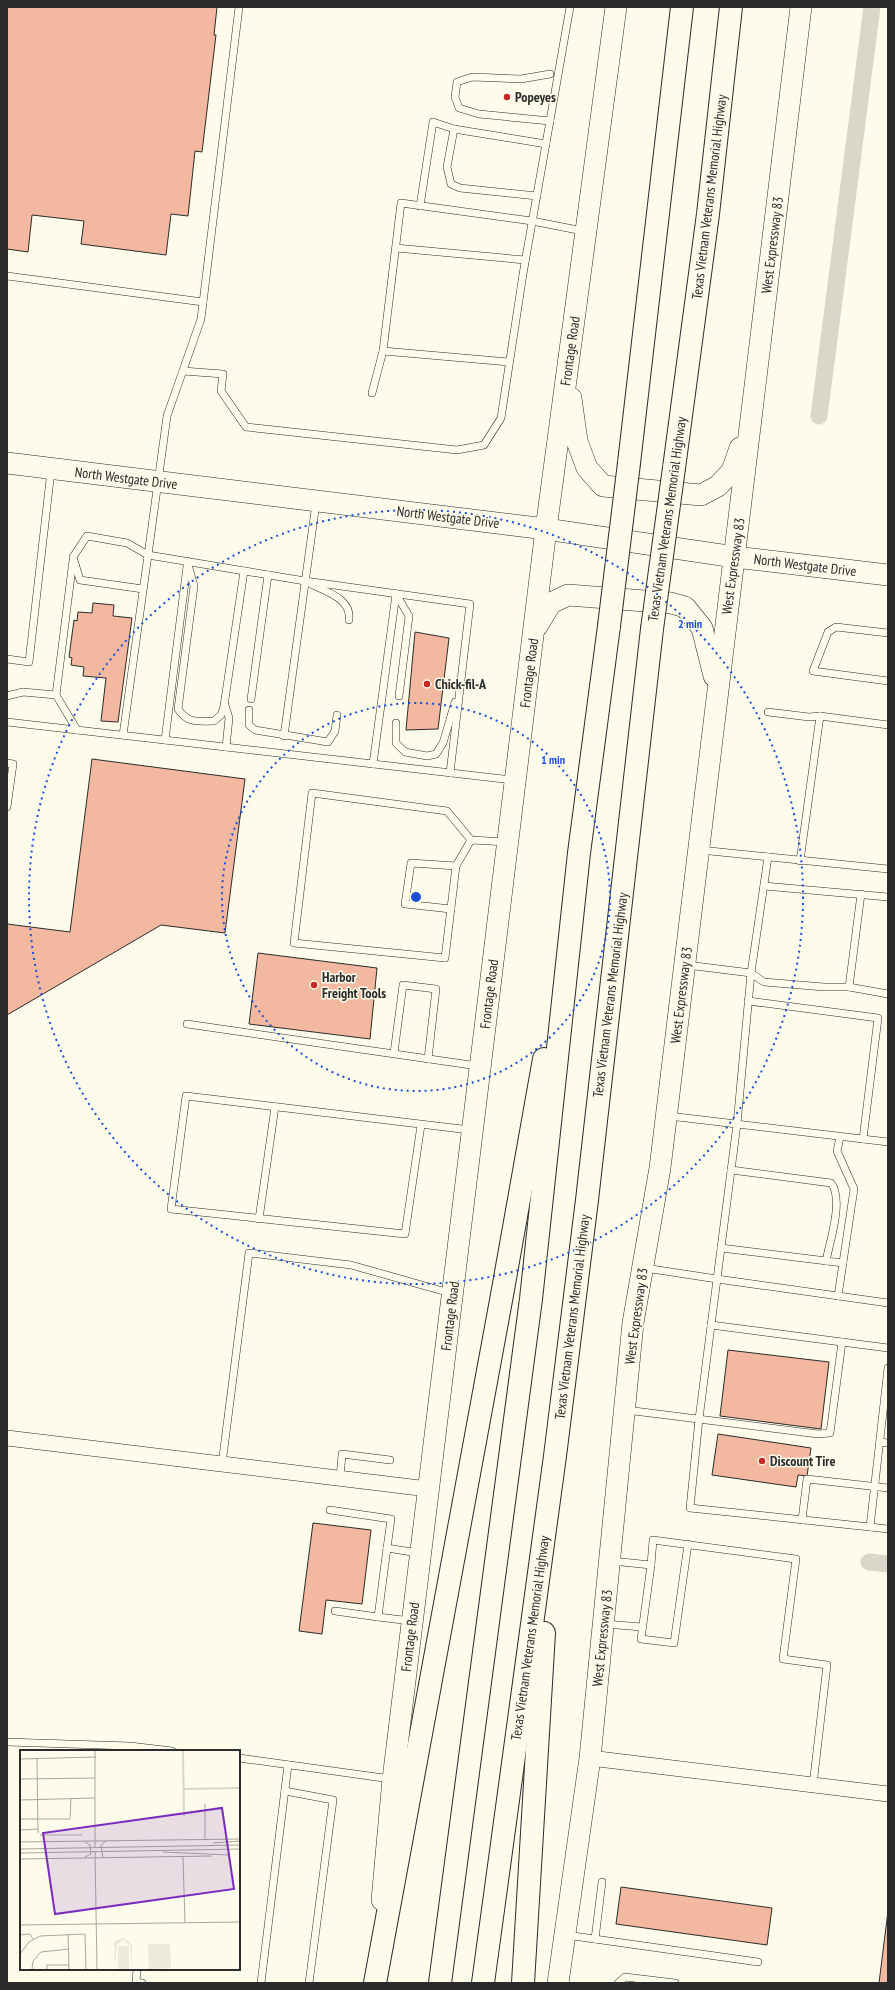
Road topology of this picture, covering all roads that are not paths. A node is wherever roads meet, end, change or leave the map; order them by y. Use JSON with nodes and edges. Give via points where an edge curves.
{"nodes":[{"id":1,"x":239,"y":7,"type":"edge"},
{"id":2,"x":570,"y":7,"type":"edge"},
{"id":3,"x":616,"y":7,"type":"edge"},
{"id":4,"x":682,"y":7,"type":"edge"},
{"id":5,"x":731,"y":7,"type":"edge"},
{"id":6,"x":745,"y":7,"type":"edge"},
{"id":7,"x":801,"y":7,"type":"edge"},
{"id":8,"x":550,"y":74,"type":"dead end"},
{"id":9,"x":550,"y":121,"type":"junction"},
{"id":10,"x":454,"y":129,"type":"junction"},
{"id":11,"x":546,"y":144,"type":"junction"},
{"id":12,"x":537,"y":196,"type":"junction"},
{"id":13,"x":420,"y":206,"type":"junction"},
{"id":14,"x":708,"y":214,"type":"junction"},
{"id":15,"x":532,"y":221,"type":"junction"},
{"id":16,"x":586,"y":232,"type":"junction"},
{"id":17,"x":396,"y":248,"type":"junction"},
{"id":18,"x":525,"y":260,"type":"junction"},
{"id":19,"x":7,"y":276,"type":"edge"},
{"id":20,"x":203,"y":302,"type":"junction"},
{"id":21,"x":383,"y":351,"type":"junction"},
{"id":22,"x":509,"y":362,"type":"junction"},
{"id":23,"x":183,"y":371,"type":"junction"},
{"id":24,"x":567,"y":371,"type":"junction"},
{"id":25,"x":372,"y":393,"type":"dead end"},
{"id":26,"x":750,"y":424,"type":"junction"},
{"id":27,"x":7,"y":464,"type":"edge"},
{"id":28,"x":51,"y":469,"type":"junction"},
{"id":29,"x":157,"y":482,"type":"junction"},
{"id":30,"x":317,"y":501,"type":"junction"},
{"id":31,"x":546,"y":528,"type":"junction"},
{"id":32,"x":148,"y":555,"type":"junction"},
{"id":33,"x":73,"y":557,"type":"junction"},
{"id":34,"x":735,"y":557,"type":"junction"},
{"id":35,"x":187,"y":561,"type":"junction"},
{"id":36,"x":244,"y":571,"type":"junction"},
{"id":37,"x":268,"y":575,"type":"junction"},
{"id":38,"x":888,"y":575,"type":"edge"},
{"id":39,"x":305,"y":581,"type":"junction"},
{"id":40,"x":143,"y":588,"type":"junction"},
{"id":41,"x":396,"y":594,"type":"junction"},
{"id":42,"x":349,"y":620,"type":"dead end"},
{"id":43,"x":888,"y":633,"type":"edge"},
{"id":44,"x":533,"y":636,"type":"junction"},
{"id":45,"x":7,"y":660,"type":"edge"},
{"id":46,"x":461,"y":682,"type":"junction"},
{"id":47,"x":888,"y":682,"type":"edge"},
{"id":48,"x":717,"y":688,"type":"junction"},
{"id":49,"x":7,"y":696,"type":"edge"},
{"id":50,"x":56,"y":696,"type":"junction"},
{"id":51,"x":399,"y":696,"type":"dead end"},
{"id":52,"x":251,"y":699,"type":"dead end"},
{"id":53,"x":225,"y":705,"type":"junction"},
{"id":54,"x":249,"y":710,"type":"dead end"},
{"id":55,"x":768,"y":712,"type":"dead end"},
{"id":56,"x":337,"y":715,"type":"dead end"},
{"id":57,"x":820,"y":716,"type":"junction"},
{"id":58,"x":7,"y":722,"type":"edge"},
{"id":59,"x":396,"y":723,"type":"dead end"},
{"id":60,"x":888,"y":725,"type":"edge"},
{"id":61,"x":77,"y":730,"type":"junction"},
{"id":62,"x":123,"y":735,"type":"junction"},
{"id":63,"x":284,"y":736,"type":"junction"},
{"id":64,"x":165,"y":740,"type":"junction"},
{"id":65,"x":226,"y":747,"type":"junction"},
{"id":66,"x":7,"y":763,"type":"edge"},
{"id":67,"x":373,"y":764,"type":"junction"},
{"id":68,"x":450,"y":773,"type":"junction"},
{"id":69,"x":515,"y":781,"type":"junction"},
{"id":70,"x":7,"y":807,"type":"edge"},
{"id":71,"x":471,"y":840,"type":"junction"},
{"id":72,"x":508,"y":842,"type":"junction"},
{"id":73,"x":698,"y":850,"type":"junction"},
{"id":74,"x":579,"y":853,"type":"junction"},
{"id":75,"x":768,"y":857,"type":"junction"},
{"id":76,"x":800,"y":861,"type":"junction"},
{"id":77,"x":456,"y":866,"type":"junction"},
{"id":78,"x":888,"y":869,"type":"edge"},
{"id":79,"x":764,"y":886,"type":"junction"},
{"id":80,"x":862,"y":894,"type":"junction"},
{"id":81,"x":888,"y":897,"type":"edge"},
{"id":82,"x":451,"y":909,"type":"junction"},
{"id":83,"x":684,"y":965,"type":"junction"},
{"id":84,"x":751,"y":973,"type":"junction"},
{"id":85,"x":849,"y":987,"type":"junction"},
{"id":86,"x":888,"y":994,"type":"edge"},
{"id":87,"x":748,"y":1001,"type":"junction"},
{"id":88,"x":187,"y":1024,"type":"dead end"},
{"id":89,"x":394,"y":1054,"type":"junction"},
{"id":90,"x":428,"y":1058,"type":"junction"},
{"id":91,"x":480,"y":1066,"type":"junction"},
{"id":92,"x":275,"y":1107,"type":"junction"},
{"id":93,"x":666,"y":1116,"type":"junction"},
{"id":94,"x":736,"y":1124,"type":"junction"},
{"id":95,"x":421,"y":1125,"type":"junction"},
{"id":96,"x":472,"y":1131,"type":"junction"},
{"id":97,"x":840,"y":1136,"type":"junction"},
{"id":98,"x":862,"y":1139,"type":"junction"},
{"id":99,"x":888,"y":1142,"type":"edge"},
{"id":100,"x":731,"y":1170,"type":"junction"},
{"id":101,"x":259,"y":1219,"type":"junction"},
{"id":102,"x":721,"y":1248,"type":"junction"},
{"id":103,"x":826,"y":1261,"type":"junction"},
{"id":104,"x":843,"y":1263,"type":"junction"},
{"id":105,"x":643,"y":1268,"type":"junction"},
{"id":106,"x":717,"y":1279,"type":"junction"},
{"id":107,"x":452,"y":1294,"type":"junction"},
{"id":108,"x":838,"y":1296,"type":"junction"},
{"id":109,"x":888,"y":1303,"type":"edge"},
{"id":110,"x":711,"y":1325,"type":"junction"},
{"id":111,"x":842,"y":1342,"type":"junction"},
{"id":112,"x":888,"y":1348,"type":"edge"},
{"id":113,"x":888,"y":1368,"type":"edge"},
{"id":114,"x":886,"y":1394,"type":"edge"},
{"id":115,"x":624,"y":1410,"type":"junction"},
{"id":116,"x":699,"y":1419,"type":"junction"},
{"id":117,"x":7,"y":1438,"type":"edge"},
{"id":118,"x":880,"y":1442,"type":"junction"},
{"id":119,"x":888,"y":1443,"type":"edge"},
{"id":120,"x":555,"y":1456,"type":"junction"},
{"id":121,"x":390,"y":1460,"type":"dead end"},
{"id":122,"x":222,"y":1464,"type":"junction"},
{"id":123,"x":340,"y":1478,"type":"junction"},
{"id":124,"x":874,"y":1486,"type":"junction"},
{"id":125,"x":888,"y":1488,"type":"edge"},
{"id":126,"x":428,"y":1489,"type":"junction"},
{"id":127,"x":330,"y":1510,"type":"dead end"},
{"id":128,"x":802,"y":1520,"type":"junction"},
{"id":129,"x":870,"y":1527,"type":"junction"},
{"id":130,"x":888,"y":1530,"type":"edge"},
{"id":131,"x":688,"y":1544,"type":"junction"},
{"id":132,"x":387,"y":1548,"type":"junction"},
{"id":133,"x":420,"y":1554,"type":"junction"},
{"id":134,"x":609,"y":1560,"type":"junction"},
{"id":135,"x":650,"y":1564,"type":"junction"},
{"id":136,"x":335,"y":1611,"type":"dead end"},
{"id":137,"x":378,"y":1617,"type":"junction"},
{"id":138,"x":412,"y":1621,"type":"junction"},
{"id":139,"x":603,"y":1624,"type":"junction"},
{"id":140,"x":642,"y":1627,"type":"junction"},
{"id":141,"x":7,"y":1742,"type":"edge"},
{"id":142,"x":163,"y":1750,"type":"edge"},
{"id":143,"x":240,"y":1758,"type":"edge"},
{"id":144,"x":590,"y":1758,"type":"junction"},
{"id":145,"x":288,"y":1765,"type":"junction"},
{"id":146,"x":393,"y":1779,"type":"junction"},
{"id":147,"x":813,"y":1785,"type":"junction"},
{"id":148,"x":285,"y":1791,"type":"junction"},
{"id":149,"x":888,"y":1794,"type":"edge"},
{"id":150,"x":602,"y":1882,"type":"dead end"},
{"id":151,"x":565,"y":1934,"type":"junction"},
{"id":152,"x":595,"y":1939,"type":"junction"},
{"id":153,"x":758,"y":1962,"type":"dead end"},
{"id":154,"x":137,"y":1970,"type":"edge"},
{"id":155,"x":142,"y":1983,"type":"edge"},
{"id":156,"x":261,"y":1983,"type":"edge"},
{"id":157,"x":310,"y":1983,"type":"edge"},
{"id":158,"x":374,"y":1983,"type":"edge"},
{"id":159,"x":440,"y":1983,"type":"edge"},
{"id":160,"x":483,"y":1983,"type":"edge"},
{"id":161,"x":523,"y":1983,"type":"edge"},
{"id":162,"x":558,"y":1983,"type":"edge"},
{"id":163,"x":618,"y":1983,"type":"edge"},
{"id":164,"x":675,"y":1983,"type":"edge"}],
"edges":[{"from":1,"to":20,"type":"lane"},
{"from":2,"to":9,"type":"lane"},
{"from":3,"to":16,"type":"main road","name":"Frontage Road"},
{"from":4,"to":74,"type":"highway","bridge":true,"via":[[629,463]]},
{"from":5,"to":14,"type":"highway","name":"Texas Vietnam Veterans Memorial Highway"},
{"from":6,"to":14,"type":"highway"},
{"from":7,"to":26,"type":"main road","name":"West Expressway 83"},
{"from":8,"to":9,"type":"lane","via":[[521,79],[472,77],[457,82],[455,97],[459,108],[479,114]]},
{"from":9,"to":11,"type":"lane"},
{"from":10,"to":11,"type":"lane"},
{"from":10,"to":12,"type":"lane","via":[[447,167],[451,184],[460,188]]},
{"from":10,"to":13,"type":"lane","via":[[432,122]]},
{"from":11,"to":12,"type":"lane"},
{"from":12,"to":15,"type":"lane"},
{"from":13,"to":15,"type":"lane"},
{"from":13,"to":17,"type":"lane","via":[[401,203]]},
{"from":14,"to":120,"type":"highway","name":"Texas Vietnam Veterans Memorial Highway","bridge":true,"via":[[652,629],[588,1192]]},
{"from":15,"to":16,"type":"lane"},
{"from":15,"to":18,"type":"lane"},
{"from":16,"to":24,"type":"main road","name":"Frontage Road"},
{"from":17,"to":18,"type":"lane"},
{"from":17,"to":21,"type":"lane"},
{"from":18,"to":22,"type":"lane"},
{"from":19,"to":20,"type":"lane"},
{"from":20,"to":23,"type":"lane","via":[[201,319]]},
{"from":21,"to":22,"type":"lane"},
{"from":21,"to":25,"type":"lane"},
{"from":22,"to":23,"type":"lane","via":[[501,418],[484,445],[457,450],[246,427],[221,391],[223,374]]},
{"from":23,"to":29,"type":"lane","via":[[167,416]]},
{"from":24,"to":26,"type":"main road","via":[[577,441],[587,468],[603,486],[701,495],[718,486],[732,471]]},
{"from":24,"to":31,"type":"main road","name":"Frontage Road"},
{"from":26,"to":34,"type":"main road","name":"West Expressway 83"},
{"from":27,"to":28,"type":"main road","name":"North Westgate Drive"},
{"from":28,"to":29,"type":"main road","name":"North Westgate Drive"},
{"from":28,"to":45,"type":"lane","via":[[29,662]]},
{"from":29,"to":30,"type":"main road","name":"North Westgate Drive"},
{"from":29,"to":32,"type":"lane"},
{"from":30,"to":31,"type":"main road","name":"North Westgate Drive"},
{"from":30,"to":39,"type":"lane"},
{"from":31,"to":34,"type":"main road","name":"North Westgate Drive"},
{"from":31,"to":44,"type":"main road","name":"Frontage Road"},
{"from":32,"to":33,"type":"lane","via":[[127,542],[87,536]]},
{"from":32,"to":35,"type":"lane"},
{"from":32,"to":40,"type":"lane"},
{"from":33,"to":40,"type":"lane","via":[[80,580]]},
{"from":33,"to":50,"type":"lane"},
{"from":34,"to":38,"type":"main road","name":"North Westgate Drive"},
{"from":34,"to":48,"type":"main road","name":"West Expressway 83"},
{"from":35,"to":36,"type":"lane"},
{"from":35,"to":53,"type":"lane","via":[[194,586],[178,709],[190,721],[214,721]]},
{"from":35,"to":64,"type":"lane"},
{"from":36,"to":37,"type":"lane"},
{"from":36,"to":53,"type":"lane"},
{"from":37,"to":39,"type":"lane"},
{"from":37,"to":52,"type":"lane"},
{"from":39,"to":41,"type":"lane"},
{"from":39,"to":42,"type":"lane","via":[[346,604],[350,612]]},
{"from":39,"to":63,"type":"lane"},
{"from":40,"to":62,"type":"lane"},
{"from":41,"to":46,"type":"lane","via":[[470,604]]},
{"from":41,"to":51,"type":"lane","via":[[409,616]]},
{"from":41,"to":67,"type":"lane"},
{"from":43,"to":47,"type":"lane","via":[[836,626],[828,632],[814,671]]},
{"from":44,"to":48,"type":"main road","via":[[539,620],[551,603],[568,595],[671,603],[685,607],[702,628]]},
{"from":44,"to":69,"type":"main road","name":"Frontage Road"},
{"from":46,"to":59,"type":"lane","via":[[443,743],[436,754],[427,756],[405,752],[396,743]]},
{"from":46,"to":68,"type":"lane"},
{"from":48,"to":73,"type":"main road","name":"West Expressway 83"},
{"from":49,"to":50,"type":"lane","via":[[23,692]]},
{"from":50,"to":61,"type":"lane"},
{"from":53,"to":65,"type":"lane","via":[[230,718]]},
{"from":54,"to":63,"type":"lane","via":[[249,725],[256,730]]},
{"from":55,"to":57,"type":"lane"},
{"from":56,"to":63,"type":"lane","via":[[335,731],[328,742]]},
{"from":57,"to":60,"type":"lane"},
{"from":57,"to":76,"type":"lane"},
{"from":58,"to":61,"type":"lane"},
{"from":61,"to":62,"type":"lane"},
{"from":62,"to":64,"type":"lane"},
{"from":64,"to":65,"type":"lane"},
{"from":65,"to":67,"type":"lane"},
{"from":66,"to":70,"type":"lane","via":[[13,764]]},
{"from":67,"to":68,"type":"lane"},
{"from":68,"to":69,"type":"lane"},
{"from":69,"to":72,"type":"main road","name":"Frontage Road"},
{"from":71,"to":72,"type":"lane"},
{"from":71,"to":77,"type":"lane"},
{"from":71,"to":82,"type":"lane","via":[[447,811],[312,793],[294,943],[445,958]]},
{"from":72,"to":91,"type":"main road","name":"Frontage Road"},
{"from":73,"to":75,"type":"lane"},
{"from":73,"to":83,"type":"main road","name":"West Expressway 83"},
{"from":74,"to":158,"type":"highway","via":[[502,1295]]},
{"from":74,"to":159,"type":"highway","via":[[531,1299]]},
{"from":75,"to":76,"type":"lane"},
{"from":75,"to":79,"type":"lane"},
{"from":76,"to":78,"type":"lane"},
{"from":77,"to":82,"type":"lane"},
{"from":77,"to":82,"type":"lane","via":[[411,863],[405,904]]},
{"from":79,"to":80,"type":"lane"},
{"from":79,"to":84,"type":"lane"},
{"from":80,"to":81,"type":"lane"},
{"from":80,"to":85,"type":"lane"},
{"from":83,"to":84,"type":"lane"},
{"from":83,"to":93,"type":"main road","name":"West Expressway 83"},
{"from":84,"to":85,"type":"lane","via":[[764,982]]},
{"from":84,"to":87,"type":"lane"},
{"from":85,"to":86,"type":"lane"},
{"from":87,"to":94,"type":"lane"},
{"from":87,"to":98,"type":"lane","via":[[878,1018]]},
{"from":88,"to":89,"type":"lane"},
{"from":89,"to":90,"type":"lane"},
{"from":89,"to":90,"type":"lane","via":[[403,985],[436,989]]},
{"from":90,"to":91,"type":"lane"},
{"from":91,"to":96,"type":"main road","name":"Frontage Road"},
{"from":92,"to":95,"type":"lane"},
{"from":92,"to":101,"type":"lane"},
{"from":92,"to":101,"type":"lane","via":[[186,1096],[171,1210]]},
{"from":93,"to":94,"type":"lane"},
{"from":93,"to":105,"type":"main road","name":"West Expressway 83"},
{"from":94,"to":97,"type":"lane"},
{"from":94,"to":100,"type":"lane"},
{"from":95,"to":96,"type":"lane"},
{"from":95,"to":101,"type":"lane","via":[[405,1234]]},
{"from":96,"to":107,"type":"main road","name":"Frontage Road"},
{"from":97,"to":98,"type":"lane"},
{"from":97,"to":104,"type":"lane","via":[[837,1151],[854,1189]]},
{"from":98,"to":99,"type":"lane"},
{"from":100,"to":102,"type":"lane"},
{"from":100,"to":103,"type":"lane","via":[[831,1183],[836,1188],[837,1202]]},
{"from":102,"to":103,"type":"lane"},
{"from":102,"to":106,"type":"lane"},
{"from":103,"to":104,"type":"lane"},
{"from":104,"to":108,"type":"lane"},
{"from":105,"to":106,"type":"lane"},
{"from":105,"to":115,"type":"main road","name":"West Expressway 83","via":[[633,1323]]},
{"from":106,"to":108,"type":"lane"},
{"from":106,"to":110,"type":"lane"},
{"from":107,"to":122,"type":"lane","via":[[352,1265],[249,1253]]},
{"from":107,"to":126,"type":"main road","name":"Frontage Road"},
{"from":108,"to":109,"type":"lane"},
{"from":110,"to":111,"type":"lane"},
{"from":110,"to":116,"type":"lane"},
{"from":111,"to":112,"type":"lane"},
{"from":111,"to":116,"type":"lane","via":[[830,1433],[818,1434]]},
{"from":113,"to":114,"type":"lane"},
{"from":114,"to":118,"type":"lane"},
{"from":115,"to":116,"type":"lane"},
{"from":115,"to":134,"type":"main road","name":"West Expressway 83"},
{"from":116,"to":128,"type":"lane","via":[[690,1508]]},
{"from":117,"to":122,"type":"street"},
{"from":118,"to":119,"type":"lane"},
{"from":118,"to":124,"type":"lane"},
{"from":120,"to":160,"type":"highway","name":"Texas Vietnam Veterans Memorial Highway"},
{"from":120,"to":161,"type":"highway"},
{"from":121,"to":123,"type":"lane","via":[[342,1454]]},
{"from":122,"to":123,"type":"street"},
{"from":123,"to":126,"type":"street"},
{"from":124,"to":125,"type":"lane"},
{"from":124,"to":128,"type":"lane","via":[[808,1479]]},
{"from":124,"to":129,"type":"lane"},
{"from":126,"to":133,"type":"main road","name":"Frontage Road"},
{"from":127,"to":132,"type":"lane","via":[[390,1520]]},
{"from":128,"to":129,"type":"lane"},
{"from":129,"to":130,"type":"lane"},
{"from":131,"to":135,"type":"lane","via":[[653,1540]]},
{"from":131,"to":140,"type":"lane","via":[[674,1643],[641,1640]]},
{"from":131,"to":147,"type":"lane","via":[[796,1559],[783,1659],[827,1665]]},
{"from":132,"to":133,"type":"lane"},
{"from":132,"to":137,"type":"lane"},
{"from":133,"to":138,"type":"main road","name":"Frontage Road"},
{"from":134,"to":135,"type":"lane"},
{"from":134,"to":139,"type":"main road","name":"West Expressway 83"},
{"from":135,"to":140,"type":"lane"},
{"from":136,"to":137,"type":"lane"},
{"from":137,"to":138,"type":"lane"},
{"from":138,"to":146,"type":"main road","name":"Frontage Road"},
{"from":139,"to":140,"type":"lane"},
{"from":139,"to":144,"type":"main road","name":"West Expressway 83"},
{"from":141,"to":142,"type":"lane","via":[[130,1746]]},
{"from":143,"to":145,"type":"lane"},
{"from":144,"to":147,"type":"street"},
{"from":144,"to":151,"type":"main road","name":"West Expressway 83"},
{"from":145,"to":146,"type":"lane"},
{"from":145,"to":148,"type":"lane"},
{"from":146,"to":158,"type":"main road","name":"Frontage Road"},
{"from":147,"to":149,"type":"street"},
{"from":148,"to":156,"type":"lane"},
{"from":148,"to":157,"type":"lane","via":[[333,1800]]},
{"from":150,"to":152,"type":"lane"},
{"from":151,"to":152,"type":"lane"},
{"from":151,"to":162,"type":"main road","name":"West Expressway 83"},
{"from":152,"to":153,"type":"lane"},
{"from":154,"to":155,"type":"lane","via":[[136,1982]]},
{"from":163,"to":164,"type":"lane","via":[[625,1977]]}]}
